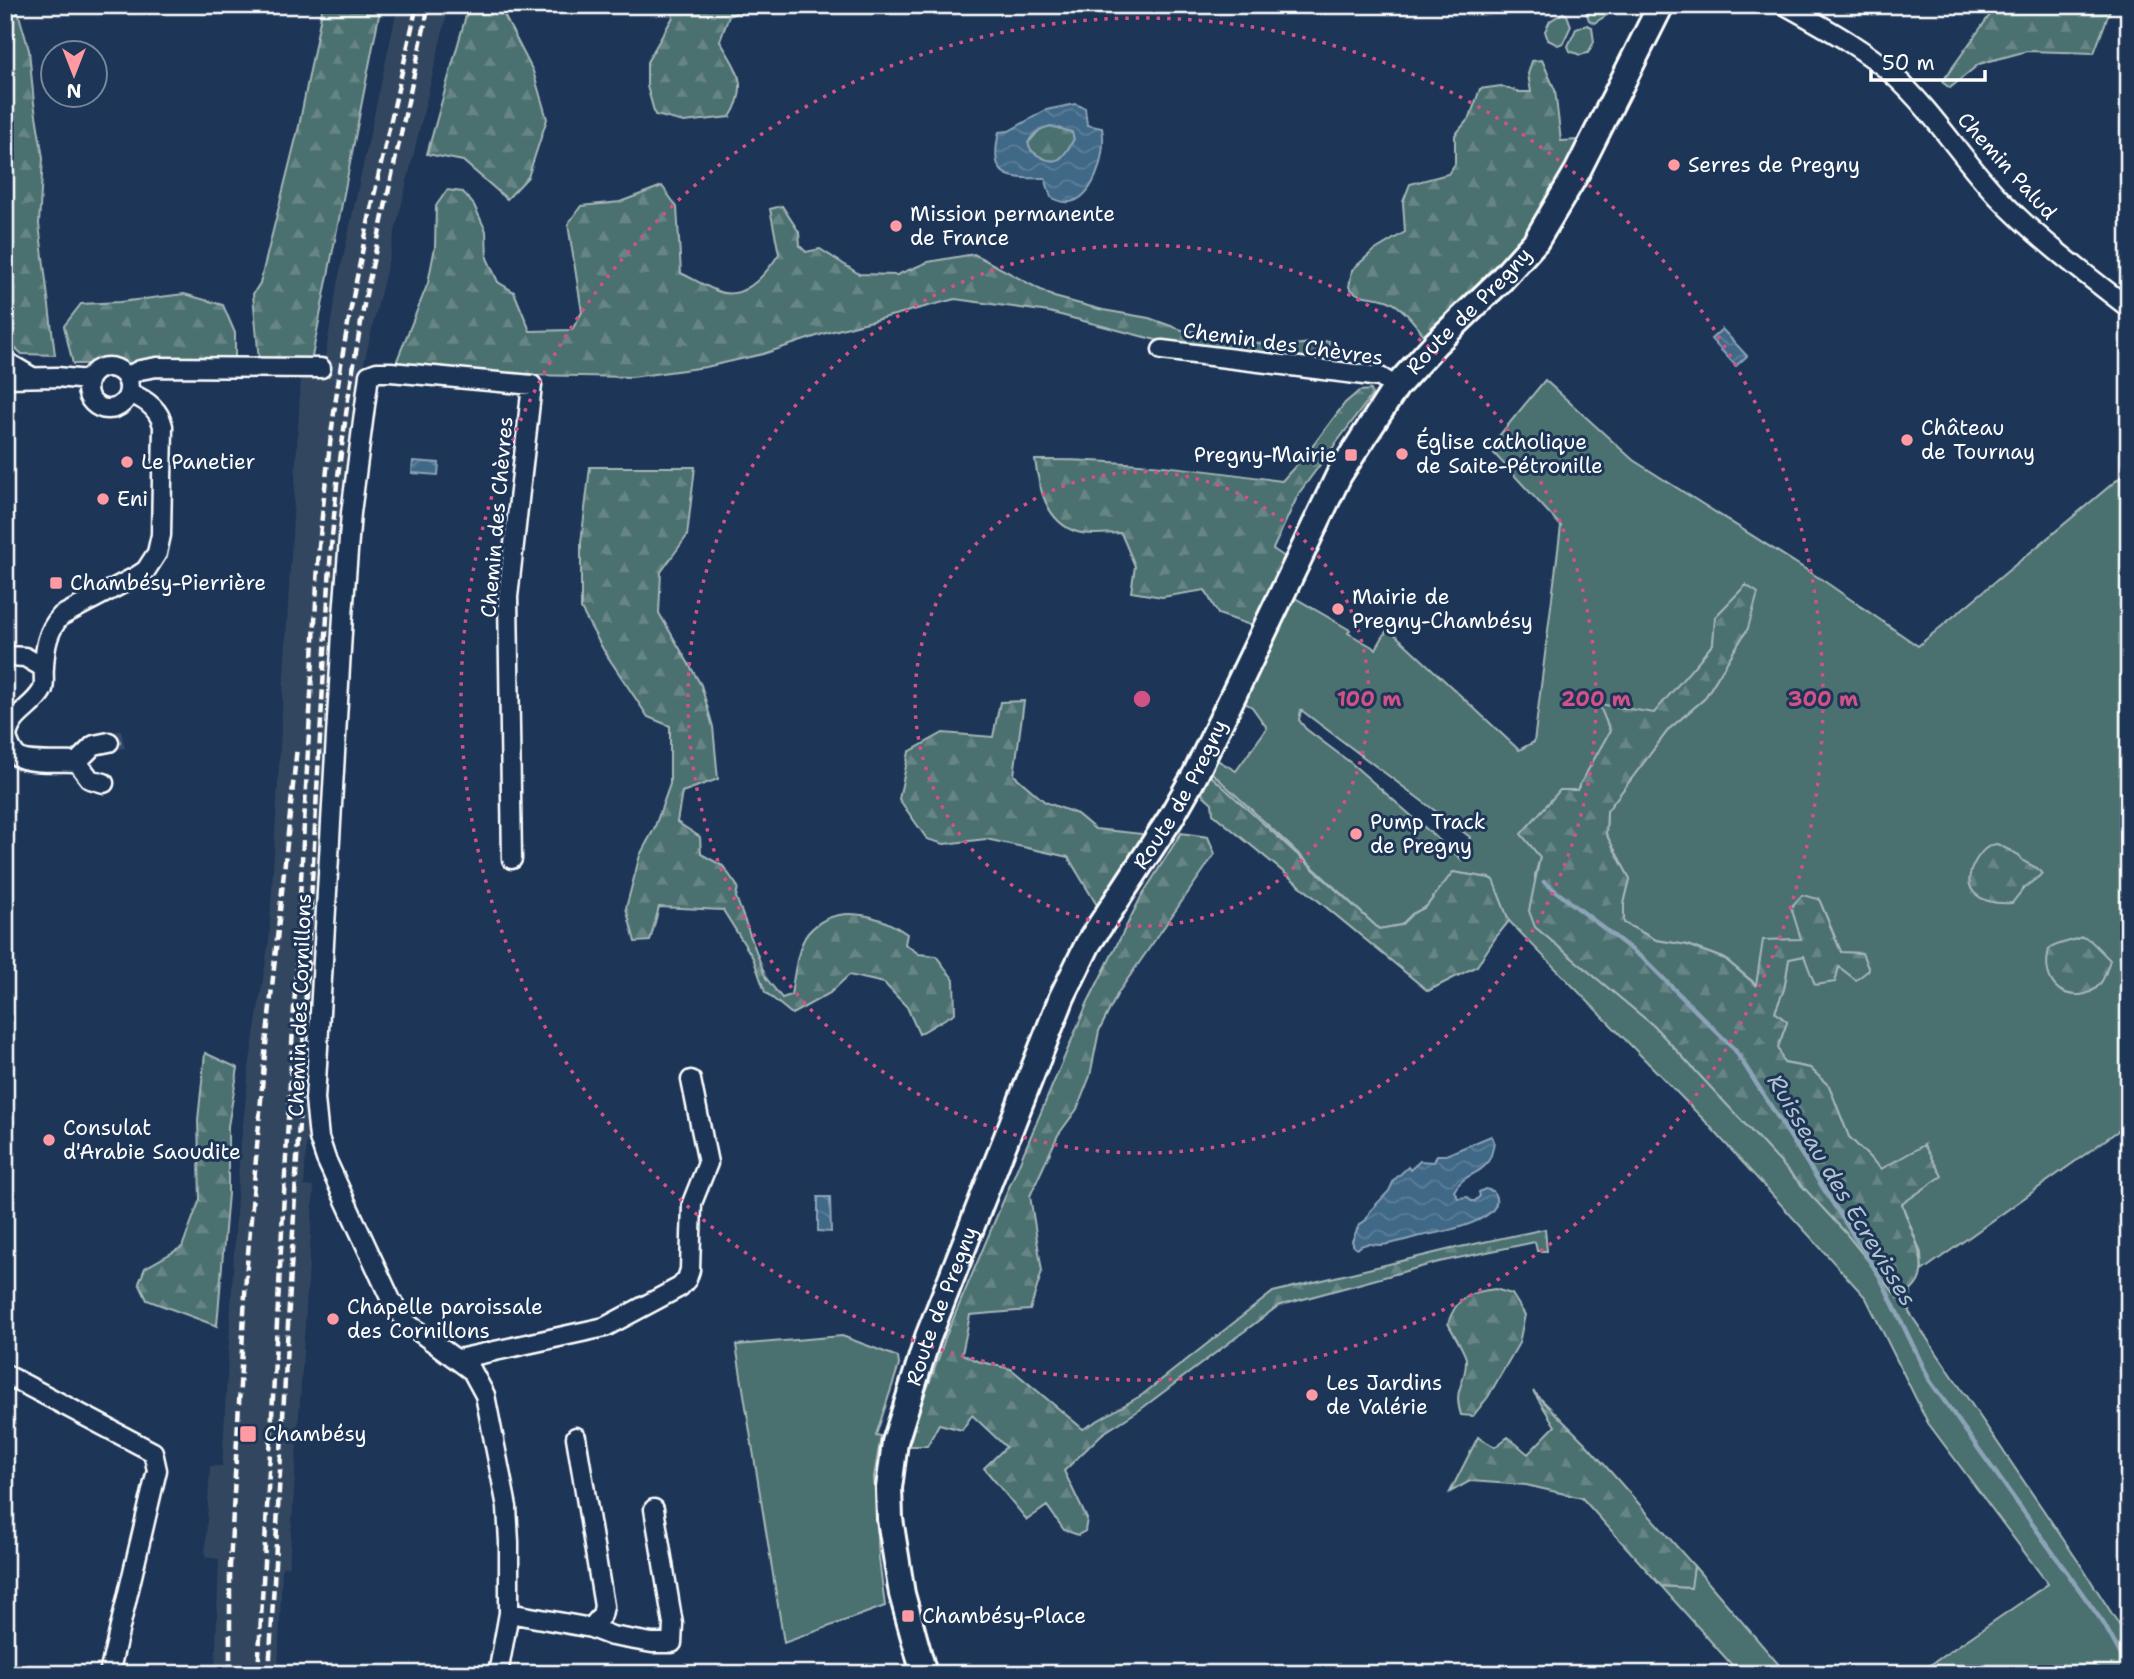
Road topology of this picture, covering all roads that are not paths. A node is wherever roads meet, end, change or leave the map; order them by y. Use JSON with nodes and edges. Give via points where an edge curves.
{"nodes":[{"id":1,"x":1661,"y":5,"type":"edge"},
{"id":2,"x":1785,"y":5,"type":"edge"},
{"id":3,"x":2129,"y":308,"type":"edge"},
{"id":4,"x":1162,"y":350,"type":"dead end"},
{"id":5,"x":5,"y":361,"type":"edge"},
{"id":6,"x":321,"y":368,"type":"tunnel mouth"},
{"id":7,"x":364,"y":373,"type":"joint"},
{"id":8,"x":32,"y":377,"type":"junction"},
{"id":9,"x":5,"y":378,"type":"edge"},
{"id":10,"x":88,"y":380,"type":"junction"},
{"id":11,"x":127,"y":385,"type":"junction"},
{"id":12,"x":1396,"y":387,"type":"junction"},
{"id":13,"x":6,"y":658,"type":"edge"},
{"id":14,"x":44,"y":668,"type":"junction"},
{"id":15,"x":108,"y":742,"type":"tunnel mouth"},
{"id":16,"x":77,"y":762,"type":"junction"},
{"id":17,"x":104,"y":783,"type":"dead end"},
{"id":18,"x":512,"y":859,"type":"dead end"},
{"id":19,"x":691,"y":1080,"type":"dead end"},
{"id":20,"x":458,"y":1360,"type":"junction"},
{"id":21,"x":5,"y":1374,"type":"edge"},
{"id":22,"x":576,"y":1437,"type":"dead end"},
{"id":23,"x":654,"y":1509,"type":"dead end"},
{"id":24,"x":509,"y":1613,"type":"junction"},
{"id":25,"x":591,"y":1628,"type":"junction"},
{"id":26,"x":923,"y":1666,"type":"edge"},
{"id":27,"x":110,"y":1674,"type":"edge"},
{"id":28,"x":498,"y":1674,"type":"edge"},
{"id":29,"x":942,"y":1674,"type":"edge"}],
"edges":[{"from":1,"to":12,"type":"street","name":"Route de Pregny","via":[[1577,172],[1536,241]]},
{"from":2,"to":3,"type":"street","name":"Chemin Palud","via":[[1896,77],[2000,198],[2057,253]]},
{"from":4,"to":12,"type":"street","name":"Chemin des Chèvres","via":[[1380,377]]},
{"from":5,"to":8,"type":"street"},
{"from":6,"to":11,"type":"street","via":[[157,367],[140,370]]},
{"from":7,"to":18,"type":"street","name":"Chemin des Chèvres","via":[[532,385],[508,597]]},
{"from":7,"to":20,"type":"street","name":"Chemin des Cornillons","via":[[343,615],[316,1121],[326,1159],[391,1300],[407,1323]]},
{"from":8,"to":9,"type":"street"},
{"from":8,"to":10,"type":"street"},
{"from":10,"to":11,"type":"street","via":[[103,367],[116,368]]},
{"from":10,"to":11,"type":"street","via":[[89,397],[102,408],[121,405]]},
{"from":11,"to":14,"type":"street","via":[[158,411],[163,426],[157,554],[146,570],[61,616],[47,638]]},
{"from":12,"to":26,"type":"street","name":"Route de Pregny","via":[[1333,485],[1195,775],[1088,944],[1062,997],[928,1337],[895,1442],[889,1488],[899,1579]]},
{"from":13,"to":14,"type":"street","via":[[25,657]]},
{"from":14,"to":16,"type":"street","via":[[44,687],[13,721],[9,743],[20,758]]},
{"from":15,"to":16,"type":"street","via":[[94,745]]},
{"from":16,"to":17,"type":"street","via":[[90,779]]},
{"from":19,"to":20,"type":"street","via":[[708,1163],[692,1203],[687,1279],[605,1327]]},
{"from":20,"to":24,"type":"street","name":"Chemin des Cornillons","via":[[480,1382],[490,1415],[507,1507]]},
{"from":21,"to":27,"type":"street","via":[[153,1452],[157,1470]]},
{"from":22,"to":25,"type":"street","via":[[604,1606]]},
{"from":23,"to":25,"type":"street","via":[[673,1624],[672,1643],[625,1639]]},
{"from":24,"to":25,"type":"street"},
{"from":24,"to":28,"type":"street","name":"Chemin des Cornillons"},
{"from":26,"to":29,"type":"street"}]}
